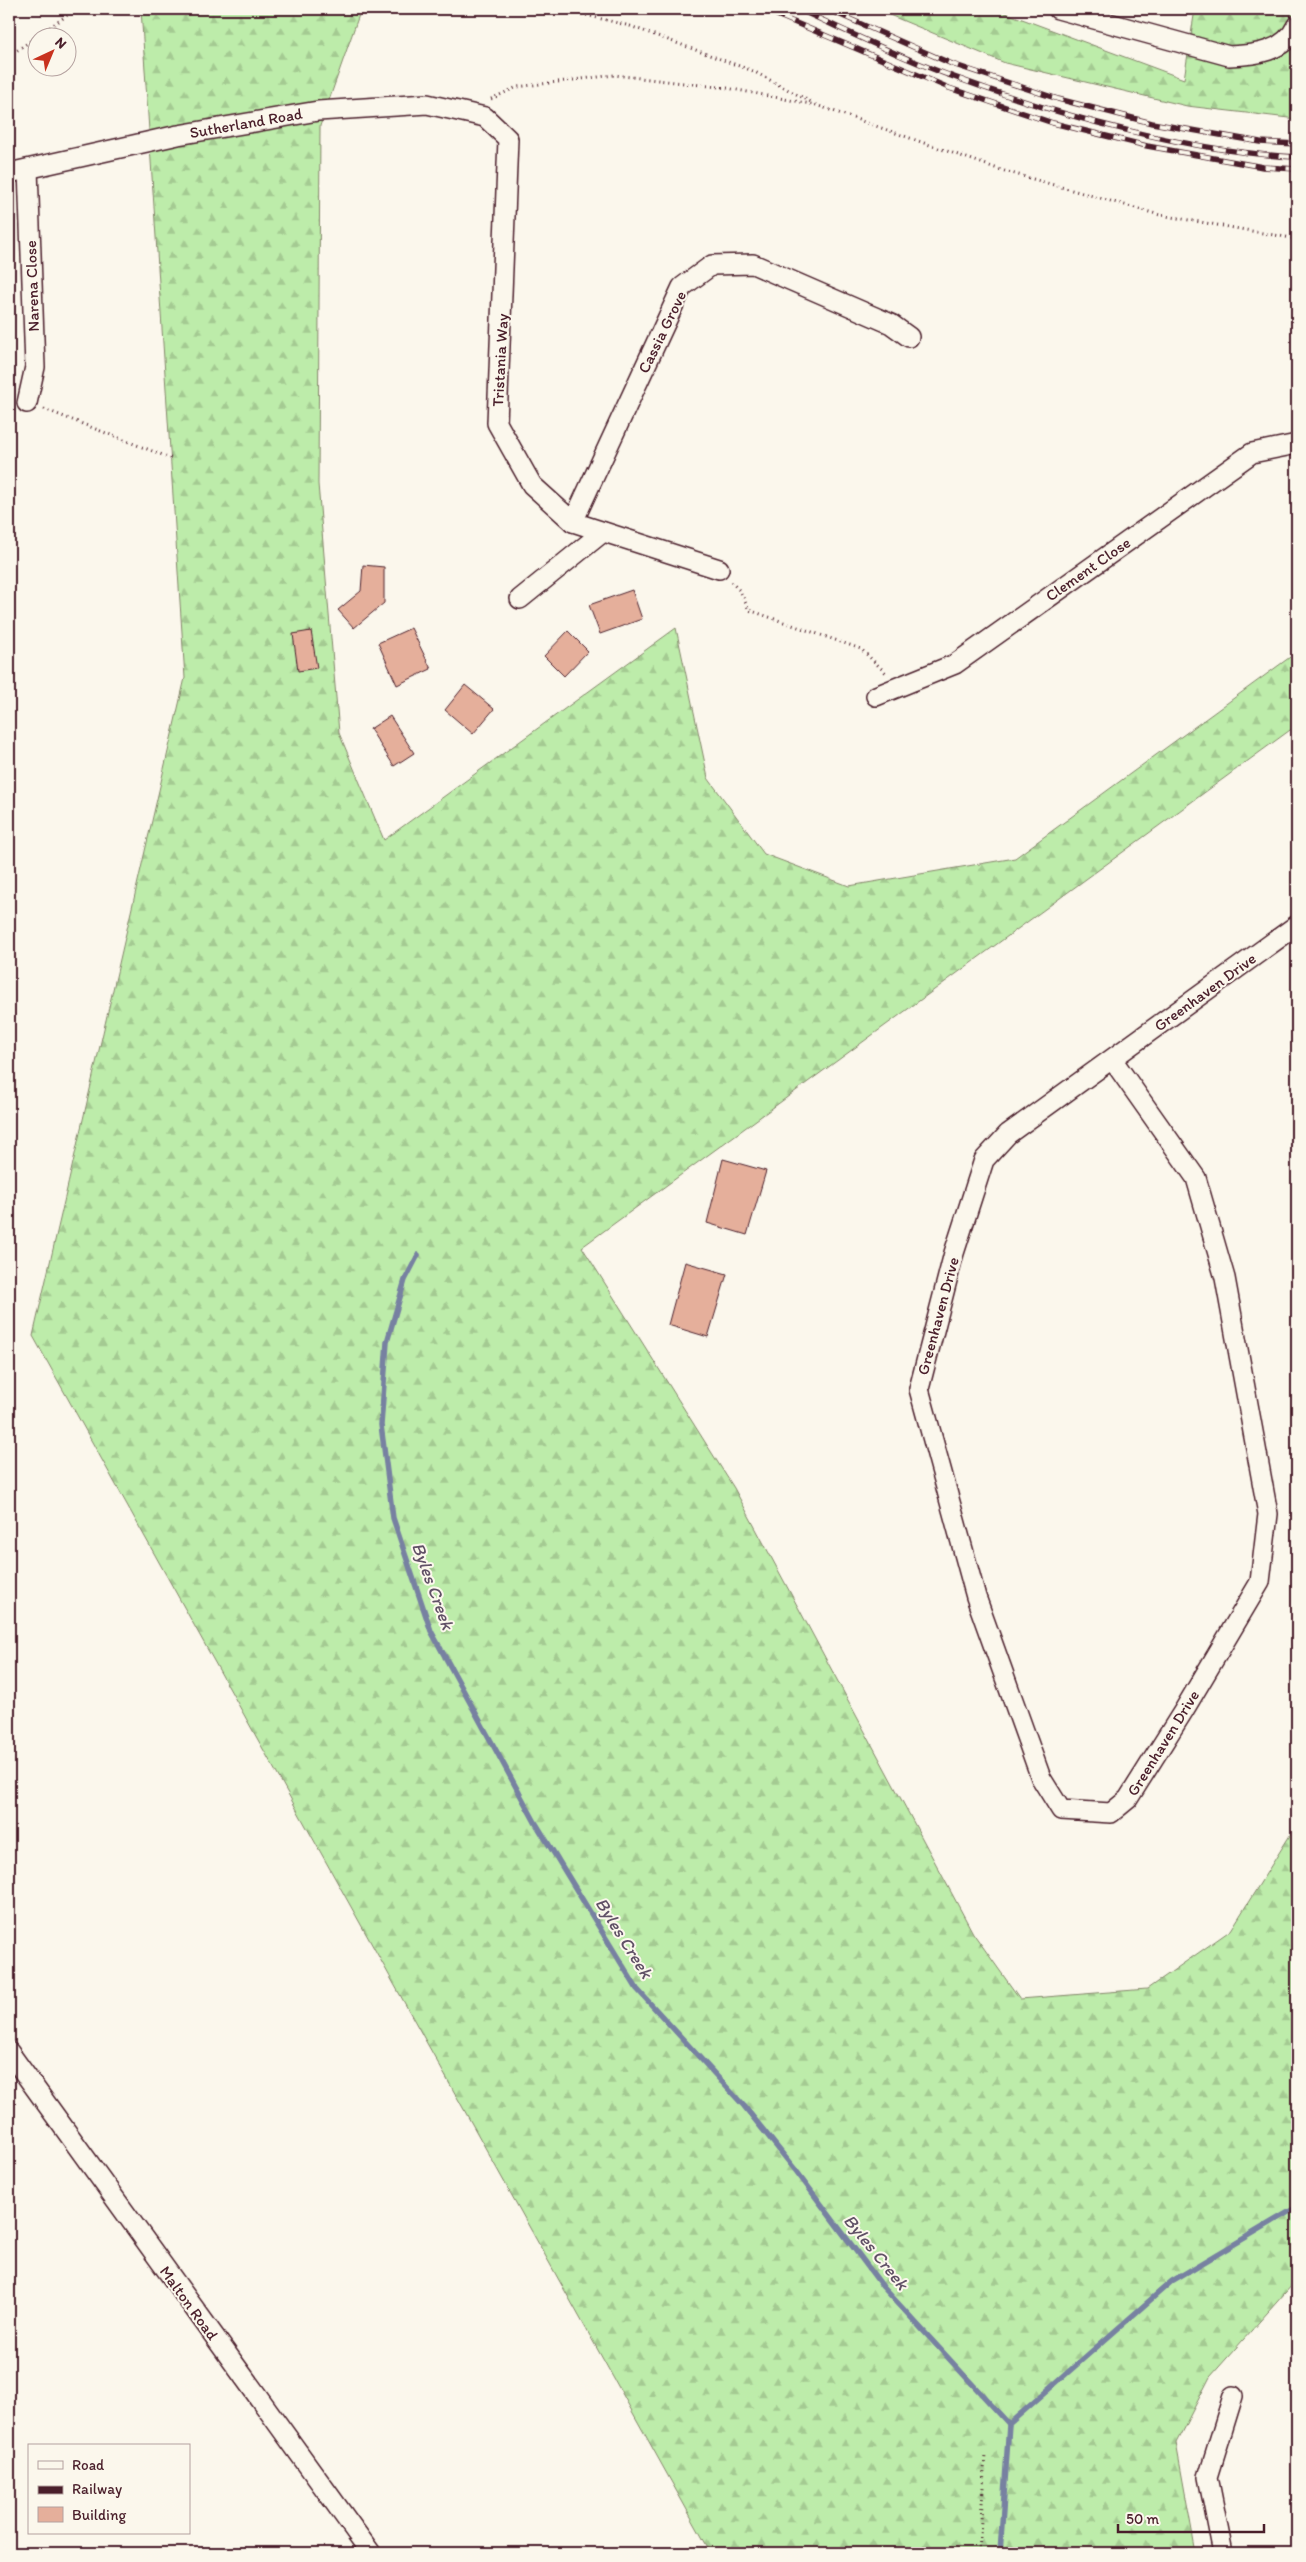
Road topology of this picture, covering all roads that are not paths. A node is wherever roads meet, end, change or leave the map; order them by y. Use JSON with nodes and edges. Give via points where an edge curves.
{"nodes":[{"id":1,"x":1058,"y":9,"type":"edge"},
{"id":2,"x":1297,"y":25,"type":"edge"},
{"id":3,"x":486,"y":117,"type":"joint"},
{"id":4,"x":28,"y":169,"type":"junction"},
{"id":5,"x":9,"y":173,"type":"edge"},
{"id":6,"x":909,"y":337,"type":"dead end"},
{"id":7,"x":27,"y":403,"type":"road end"},
{"id":8,"x":1297,"y":444,"type":"edge"},
{"id":9,"x":573,"y":522,"type":"junction"},
{"id":10,"x":603,"y":532,"type":"junction"},
{"id":11,"x":719,"y":569,"type":"road end"},
{"id":12,"x":520,"y":599,"type":"dead end"},
{"id":13,"x":876,"y":696,"type":"dead end"},
{"id":14,"x":1297,"y":924,"type":"edge"},
{"id":15,"x":1112,"y":1059,"type":"junction"},
{"id":16,"x":9,"y":2052,"type":"edge"},
{"id":17,"x":1233,"y":2396,"type":"dead end"},
{"id":18,"x":371,"y":2553,"type":"edge"},
{"id":19,"x":1223,"y":2553,"type":"edge"}],
"edges":[{"from":1,"to":2,"type":"street","via":[[1229,56],[1256,56],[1279,46]]},
{"from":3,"to":4,"type":"street","name":"Sutherland Road","via":[[427,104],[318,111],[178,136]]},
{"from":3,"to":9,"type":"street","name":"Tristania Way","via":[[508,139],[497,423],[532,485]]},
{"from":4,"to":5,"type":"street","name":"Sutherland Road"},
{"from":4,"to":7,"type":"street","name":"Narena Close","via":[[35,367]]},
{"from":6,"to":9,"type":"street","name":"Cassia Grove","via":[[891,324],[753,264],[712,265],[682,287]]},
{"from":8,"to":13,"type":"street","name":"Clement Close","via":[[1252,452],[955,664]]},
{"from":9,"to":10,"type":"street","name":"Tristania Way"},
{"from":10,"to":11,"type":"street","name":"Tristania Way"},
{"from":10,"to":12,"type":"street"},
{"from":14,"to":15,"type":"street","name":"Greenhaven Drive"},
{"from":15,"to":15,"type":"street","name":"Greenhaven Drive","via":[[1008,1134],[984,1160],[954,1252],[919,1389],[976,1597],[1041,1778],[1061,1810],[1111,1814],[1128,1799],[1260,1582],[1268,1514],[1225,1278],[1196,1178]]},
{"from":16,"to":18,"type":"street","name":"Malton Road"},
{"from":17,"to":19,"type":"street","via":[[1208,2477]]}]}
